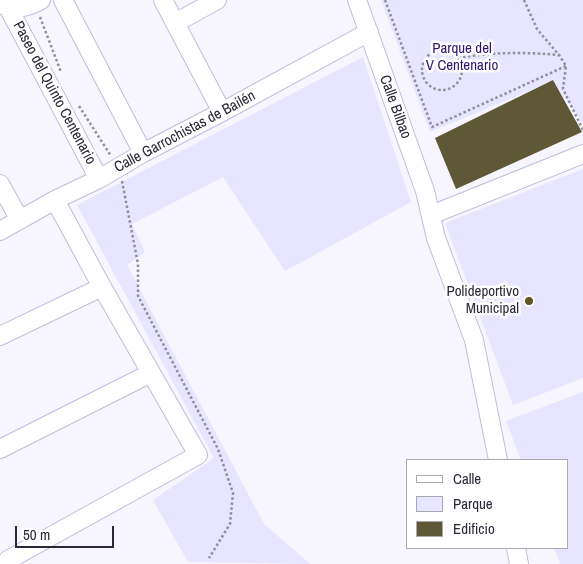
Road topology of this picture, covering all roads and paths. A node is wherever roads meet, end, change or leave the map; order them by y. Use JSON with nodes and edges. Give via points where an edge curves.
{"nodes":[{"id":1,"x":41,"y":0,"type":"edge"},
{"id":2,"x":63,"y":0,"type":"edge"},
{"id":3,"x":163,"y":0,"type":"edge"},
{"id":4,"x":218,"y":0,"type":"edge"},
{"id":5,"x":357,"y":0,"type":"edge"},
{"id":6,"x":385,"y":0,"type":"edge"},
{"id":7,"x":524,"y":0,"type":"edge"},
{"id":8,"x":3,"y":5,"type":"edge"},
{"id":9,"x":175,"y":23,"type":"junction"},
{"id":10,"x":18,"y":26,"type":"junction"},
{"id":11,"x":369,"y":32,"type":"junction"},
{"id":12,"x":560,"y":55,"type":"junction"},
{"id":13,"x":458,"y":58,"type":"junction"},
{"id":14,"x":566,"y":66,"type":"junction"},
{"id":15,"x":63,"y":77,"type":"dead end"},
{"id":16,"x":77,"y":102,"type":"dead end"},
{"id":17,"x":222,"y":112,"type":"junction"},
{"id":18,"x":583,"y":130,"type":"edge"},
{"id":19,"x":143,"y":153,"type":"junction"},
{"id":20,"x":583,"y":154,"type":"edge"},
{"id":21,"x":118,"y":168,"type":"junction"},
{"id":22,"x":99,"y":179,"type":"junction"},
{"id":23,"x":0,"y":184,"type":"edge"},
{"id":24,"x":55,"y":200,"type":"junction"},
{"id":25,"x":431,"y":215,"type":"junction"},
{"id":26,"x":20,"y":220,"type":"junction"},
{"id":27,"x":0,"y":231,"type":"edge"},
{"id":28,"x":102,"y":287,"type":"junction"},
{"id":29,"x":0,"y":336,"type":"edge"},
{"id":30,"x":151,"y":373,"type":"junction"},
{"id":31,"x":0,"y":449,"type":"edge"},
{"id":32,"x":498,"y":459,"type":"edge"},
{"id":33,"x":516,"y":549,"type":"edge"},
{"id":34,"x":4,"y":554,"type":"edge"},
{"id":35,"x":209,"y":558,"type":"dead end"},
{"id":36,"x":519,"y":564,"type":"edge"}],
"edges":[{"from":1,"to":8,"type":"street","via":[[20,8]]},
{"from":2,"to":19,"type":"street"},
{"from":3,"to":9,"type":"street"},
{"from":4,"to":9,"type":"street"},
{"from":5,"to":11,"type":"street","name":"Calle Bilbao"},
{"from":6,"to":14,"type":"path","via":[[432,127]]},
{"from":7,"to":12,"type":"path","via":[[537,29]]},
{"from":8,"to":10,"type":"street","name":"Paseo del Quinto Centenario"},
{"from":9,"to":17,"type":"street"},
{"from":10,"to":15,"type":"path","via":[[39,16]]},
{"from":10,"to":22,"type":"street","name":"Paseo del Quinto Centenario"},
{"from":11,"to":17,"type":"street","name":"Calle Garrochistas de Bailén"},
{"from":11,"to":25,"type":"street","name":"Calle Bilbao"},
{"from":12,"to":13,"type":"path","via":[[519,52]]},
{"from":12,"to":14,"type":"path"},
{"from":13,"to":13,"type":"path","via":[[462,70],[454,86],[440,90],[428,84],[422,71],[427,57],[438,50],[445,50]]},
{"from":14,"to":18,"type":"path","via":[[563,89]]},
{"from":16,"to":21,"type":"path"},
{"from":17,"to":19,"type":"street","name":"Calle Garrochistas de Bailén"},
{"from":19,"to":21,"type":"street","name":"Calle Garrochistas de Bailén"},
{"from":20,"to":25,"type":"street"},
{"from":21,"to":22,"type":"street","name":"Calle Garrochistas de Bailén"},
{"from":21,"to":35,"type":"path","via":[[138,264],[138,296],[218,449],[233,493],[230,524]]},
{"from":22,"to":24,"type":"street","name":"Calle Garrochistas de Bailén"},
{"from":23,"to":26,"type":"street"},
{"from":24,"to":26,"type":"street","name":"Calle Garrochistas de Bailén"},
{"from":24,"to":28,"type":"street"},
{"from":25,"to":32,"type":"street","name":"Calle Bilbao","via":[[436,238],[474,340]]},
{"from":26,"to":27,"type":"street","name":"Calle Garrochistas de Bailén"},
{"from":28,"to":29,"type":"street"},
{"from":28,"to":30,"type":"street"},
{"from":30,"to":31,"type":"street"},
{"from":30,"to":34,"type":"street","via":[[198,455]]},
{"from":33,"to":36,"type":"street"}]}
